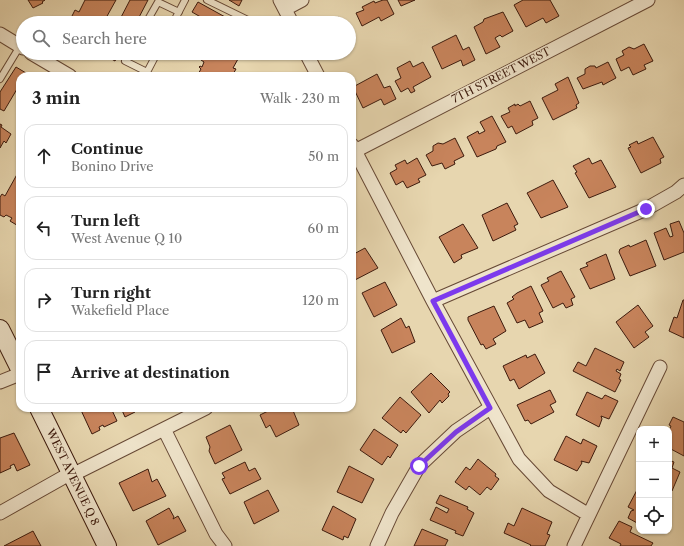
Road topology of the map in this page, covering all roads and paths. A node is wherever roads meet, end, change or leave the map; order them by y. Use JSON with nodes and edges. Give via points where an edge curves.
{"nodes":[{"id":1,"x":185,"y":0,"type":"edge"},
{"id":2,"x":207,"y":0,"type":"edge"},
{"id":3,"x":302,"y":0,"type":"edge"},
{"id":4,"x":648,"y":0,"type":"edge"},
{"id":5,"x":282,"y":5,"type":"edge"},
{"id":6,"x":179,"y":12,"type":"junction"},
{"id":7,"x":150,"y":16,"type":"edge"},
{"id":8,"x":177,"y":16,"type":"edge"},
{"id":9,"x":240,"y":16,"type":"edge"},
{"id":10,"x":288,"y":16,"type":"edge"},
{"id":11,"x":0,"y":34,"type":"edge"},
{"id":12,"x":16,"y":44,"type":"edge"},
{"id":13,"x":16,"y":55,"type":"edge"},
{"id":14,"x":43,"y":60,"type":"edge"},
{"id":15,"x":126,"y":60,"type":"edge"},
{"id":16,"x":153,"y":60,"type":"edge"},
{"id":17,"x":310,"y":60,"type":"edge"},
{"id":18,"x":63,"y":72,"type":"edge"},
{"id":19,"x":143,"y":72,"type":"edge"},
{"id":20,"x":147,"y":72,"type":"edge"},
{"id":21,"x":316,"y":72,"type":"edge"},
{"id":22,"x":0,"y":79,"type":"edge"},
{"id":23,"x":356,"y":146,"type":"edge"},
{"id":24,"x":356,"y":154,"type":"edge"},
{"id":25,"x":684,"y":186,"type":"edge"},
{"id":26,"x":433,"y":301,"type":"junction"},
{"id":27,"x":0,"y":328,"type":"edge"},
{"id":28,"x":16,"y":361,"type":"edge"},
{"id":29,"x":660,"y":367,"type":"dead end"},
{"id":30,"x":16,"y":376,"type":"edge"},
{"id":31,"x":0,"y":382,"type":"edge"},
{"id":32,"x":490,"y":408,"type":"junction"},
{"id":33,"x":41,"y":412,"type":"edge"},
{"id":34,"x":198,"y":412,"type":"edge"},
{"id":35,"x":164,"y":429,"type":"junction"},
{"id":36,"x":72,"y":474,"type":"junction"},
{"id":37,"x":0,"y":513,"type":"edge"},
{"id":38,"x":589,"y":516,"type":"junction"},
{"id":39,"x":107,"y":546,"type":"edge"},
{"id":40,"x":225,"y":546,"type":"edge"},
{"id":41,"x":377,"y":546,"type":"edge"},
{"id":42,"x":574,"y":546,"type":"edge"}],
"edges":[{"from":1,"to":6,"type":"lane"},
{"from":2,"to":9,"type":"lane"},
{"from":3,"to":5,"type":"street"},
{"from":4,"to":23,"type":"street","name":"7TH STREET WEST"},
{"from":5,"to":10,"type":"street"},
{"from":6,"to":7,"type":"lane","via":[[158,2]]},
{"from":6,"to":8,"type":"lane"},
{"from":11,"to":12,"type":"street"},
{"from":13,"to":22,"type":"lane"},
{"from":14,"to":18,"type":"street"},
{"from":15,"to":19,"type":"lane"},
{"from":16,"to":20,"type":"lane"},
{"from":17,"to":21,"type":"street"},
{"from":24,"to":26,"type":"street"},
{"from":25,"to":26,"type":"street","via":[[646,209]]},
{"from":26,"to":32,"type":"street"},
{"from":27,"to":28,"type":"street"},
{"from":29,"to":38,"type":"street"},
{"from":30,"to":31,"type":"street"},
{"from":32,"to":38,"type":"street","via":[[519,459],[549,491]]},
{"from":32,"to":41,"type":"street","via":[[456,432],[419,466],[392,513]]},
{"from":33,"to":36,"type":"street","name":"WEST AVENUE Q 8"},
{"from":34,"to":35,"type":"street"},
{"from":35,"to":36,"type":"street"},
{"from":35,"to":40,"type":"street","via":[[216,534]]},
{"from":36,"to":37,"type":"street"},
{"from":36,"to":39,"type":"street","name":"WEST AVENUE Q 8"},
{"from":38,"to":42,"type":"street"}]}
